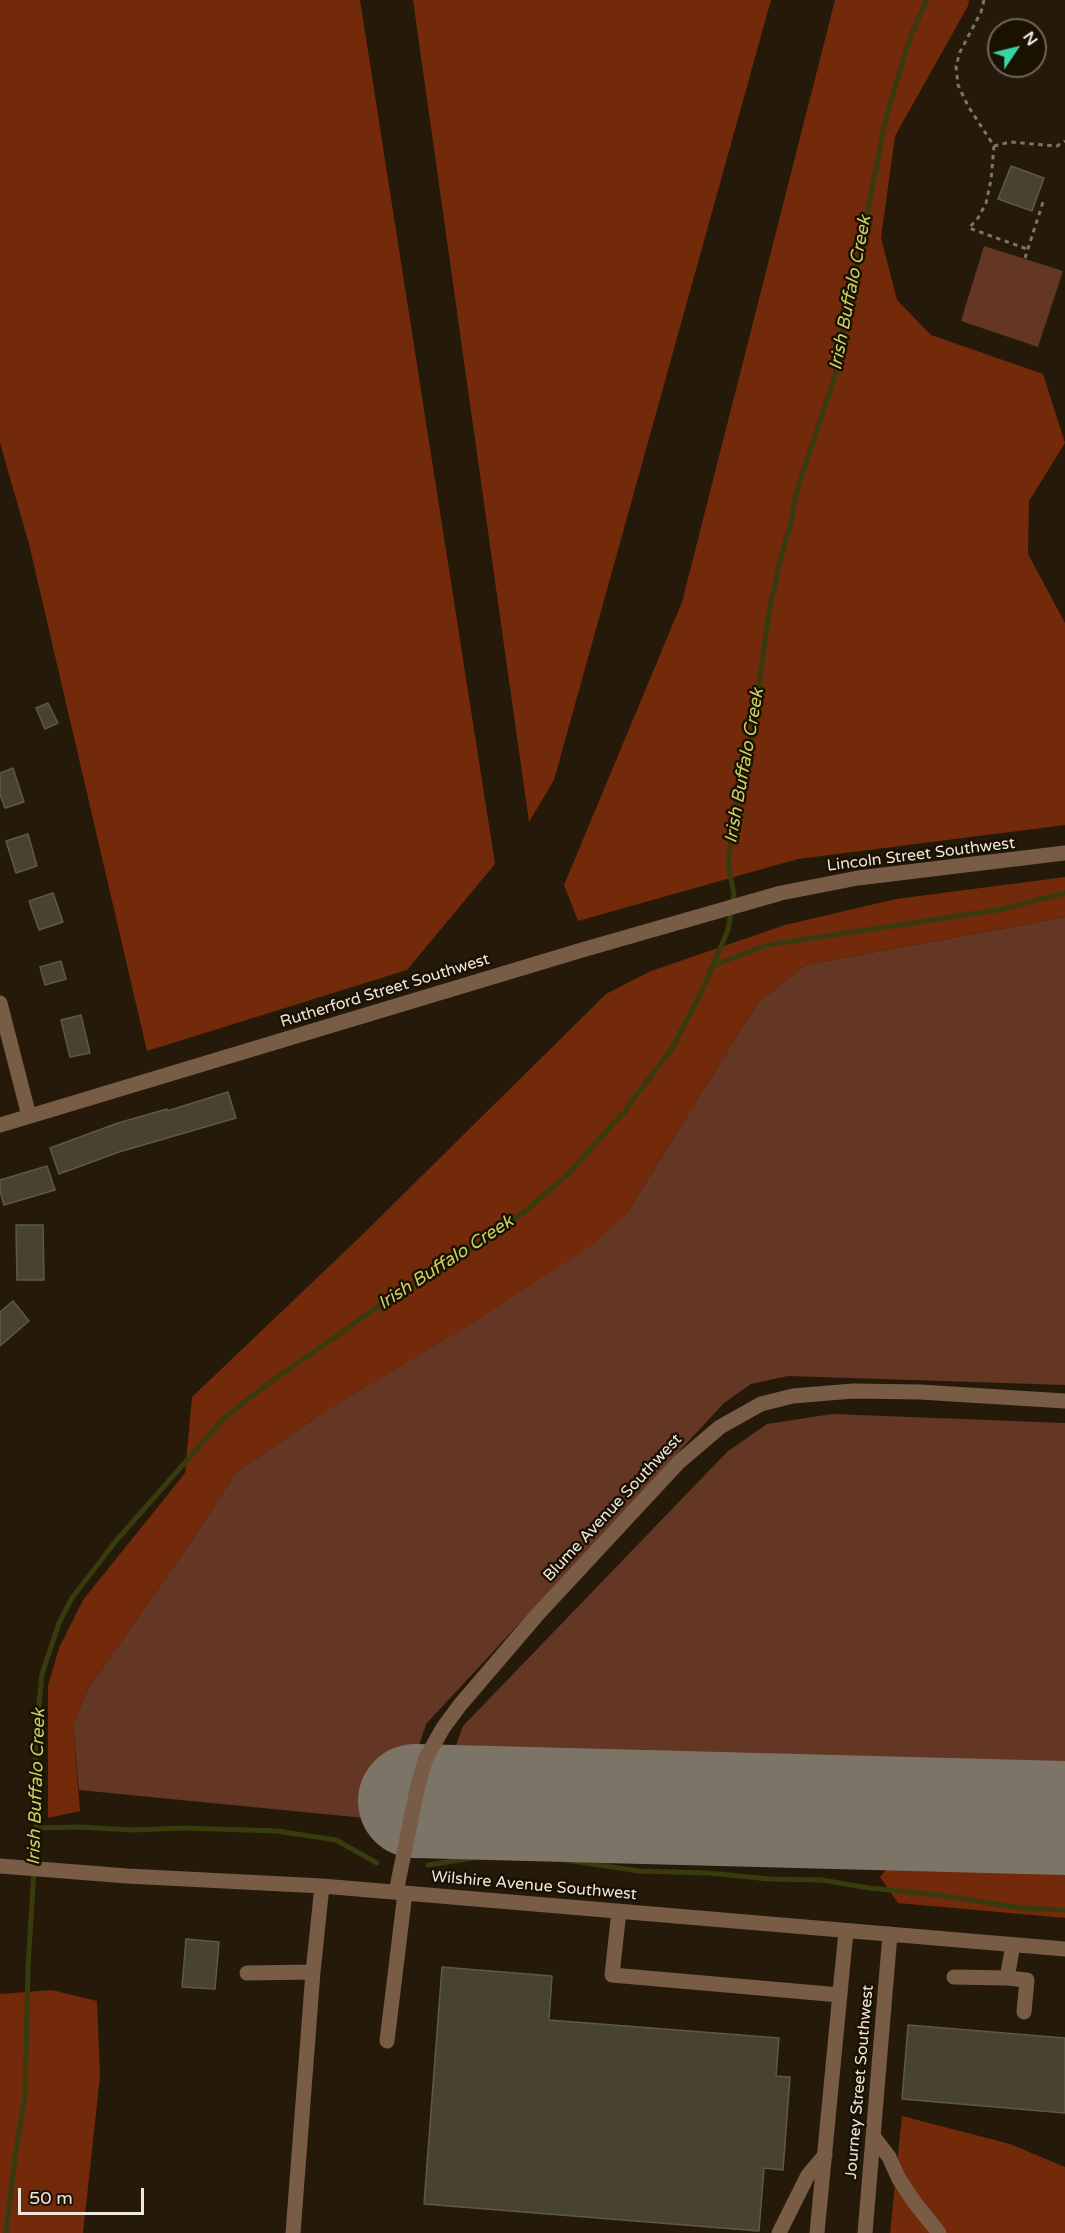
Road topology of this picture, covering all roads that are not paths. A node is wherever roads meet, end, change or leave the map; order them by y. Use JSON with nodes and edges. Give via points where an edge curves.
{"nodes":[{"id":1,"x":1065,"y":853,"type":"edge"},
{"id":2,"x":781,"y":893,"type":"joint"},
{"id":3,"x":0,"y":1003,"type":"edge"},
{"id":4,"x":29,"y":1116,"type":"junction"},
{"id":5,"x":0,"y":1125,"type":"edge"},
{"id":6,"x":1065,"y":1401,"type":"edge"},
{"id":7,"x":0,"y":1866,"type":"edge"},
{"id":8,"x":322,"y":1886,"type":"junction"},
{"id":9,"x":400,"y":1893,"type":"junction"},
{"id":10,"x":619,"y":1911,"type":"junction"},
{"id":11,"x":846,"y":1931,"type":"junction"},
{"id":12,"x":890,"y":1934,"type":"junction"},
{"id":13,"x":1013,"y":1945,"type":"junction"},
{"id":14,"x":1065,"y":1949,"type":"edge"},
{"id":15,"x":313,"y":1972,"type":"junction"},
{"id":16,"x":247,"y":1973,"type":"dead end"},
{"id":17,"x":954,"y":1977,"type":"dead end"},
{"id":18,"x":1007,"y":1978,"type":"junction"},
{"id":19,"x":840,"y":1995,"type":"junction"},
{"id":20,"x":1024,"y":2012,"type":"dead end"},
{"id":21,"x":387,"y":2041,"type":"dead end"},
{"id":22,"x":873,"y":2136,"type":"junction"},
{"id":23,"x":825,"y":2155,"type":"junction"},
{"id":24,"x":293,"y":2233,"type":"edge"},
{"id":25,"x":780,"y":2233,"type":"edge"},
{"id":26,"x":817,"y":2233,"type":"edge"},
{"id":27,"x":865,"y":2233,"type":"edge"},
{"id":28,"x":939,"y":2233,"type":"edge"}],
"edges":[{"from":1,"to":2,"type":"street","name":"Lincoln Street Southwest","via":[[858,878]]},
{"from":2,"to":4,"type":"street","name":"Rutherford Street Southwest"},
{"from":3,"to":4,"type":"street"},
{"from":4,"to":5,"type":"street","name":"Rutherford Street Southwest"},
{"from":6,"to":9,"type":"street","name":"Blume Avenue Southwest","via":[[853,1391],[793,1396],[761,1404],[720,1427],[679,1462],[545,1607],[443,1728],[426,1758],[418,1785]]},
{"from":7,"to":8,"type":"street","name":"Wilshire Avenue Southwest"},
{"from":8,"to":9,"type":"street","name":"Wilshire Avenue Southwest"},
{"from":8,"to":15,"type":"street"},
{"from":9,"to":10,"type":"street","name":"Wilshire Avenue Southwest"},
{"from":9,"to":21,"type":"street","name":"Blume Avenue Southwest"},
{"from":10,"to":11,"type":"street","name":"Wilshire Avenue Southwest"},
{"from":10,"to":19,"type":"street","via":[[612,1975]]},
{"from":11,"to":12,"type":"street","name":"Wilshire Avenue Southwest"},
{"from":11,"to":19,"type":"street"},
{"from":12,"to":13,"type":"street","name":"Wilshire Avenue Southwest"},
{"from":12,"to":22,"type":"street","name":"Journey Street Southwest"},
{"from":13,"to":14,"type":"street","name":"Wilshire Avenue Southwest"},
{"from":13,"to":18,"type":"street"},
{"from":15,"to":16,"type":"street"},
{"from":15,"to":24,"type":"street"},
{"from":17,"to":18,"type":"street"},
{"from":18,"to":20,"type":"street","via":[[1027,1980]]},
{"from":19,"to":23,"type":"street"},
{"from":22,"to":27,"type":"street","name":"Journey Street Southwest"},
{"from":22,"to":28,"type":"street"},
{"from":23,"to":25,"type":"street","via":[[808,2175]]},
{"from":23,"to":26,"type":"street"}]}
